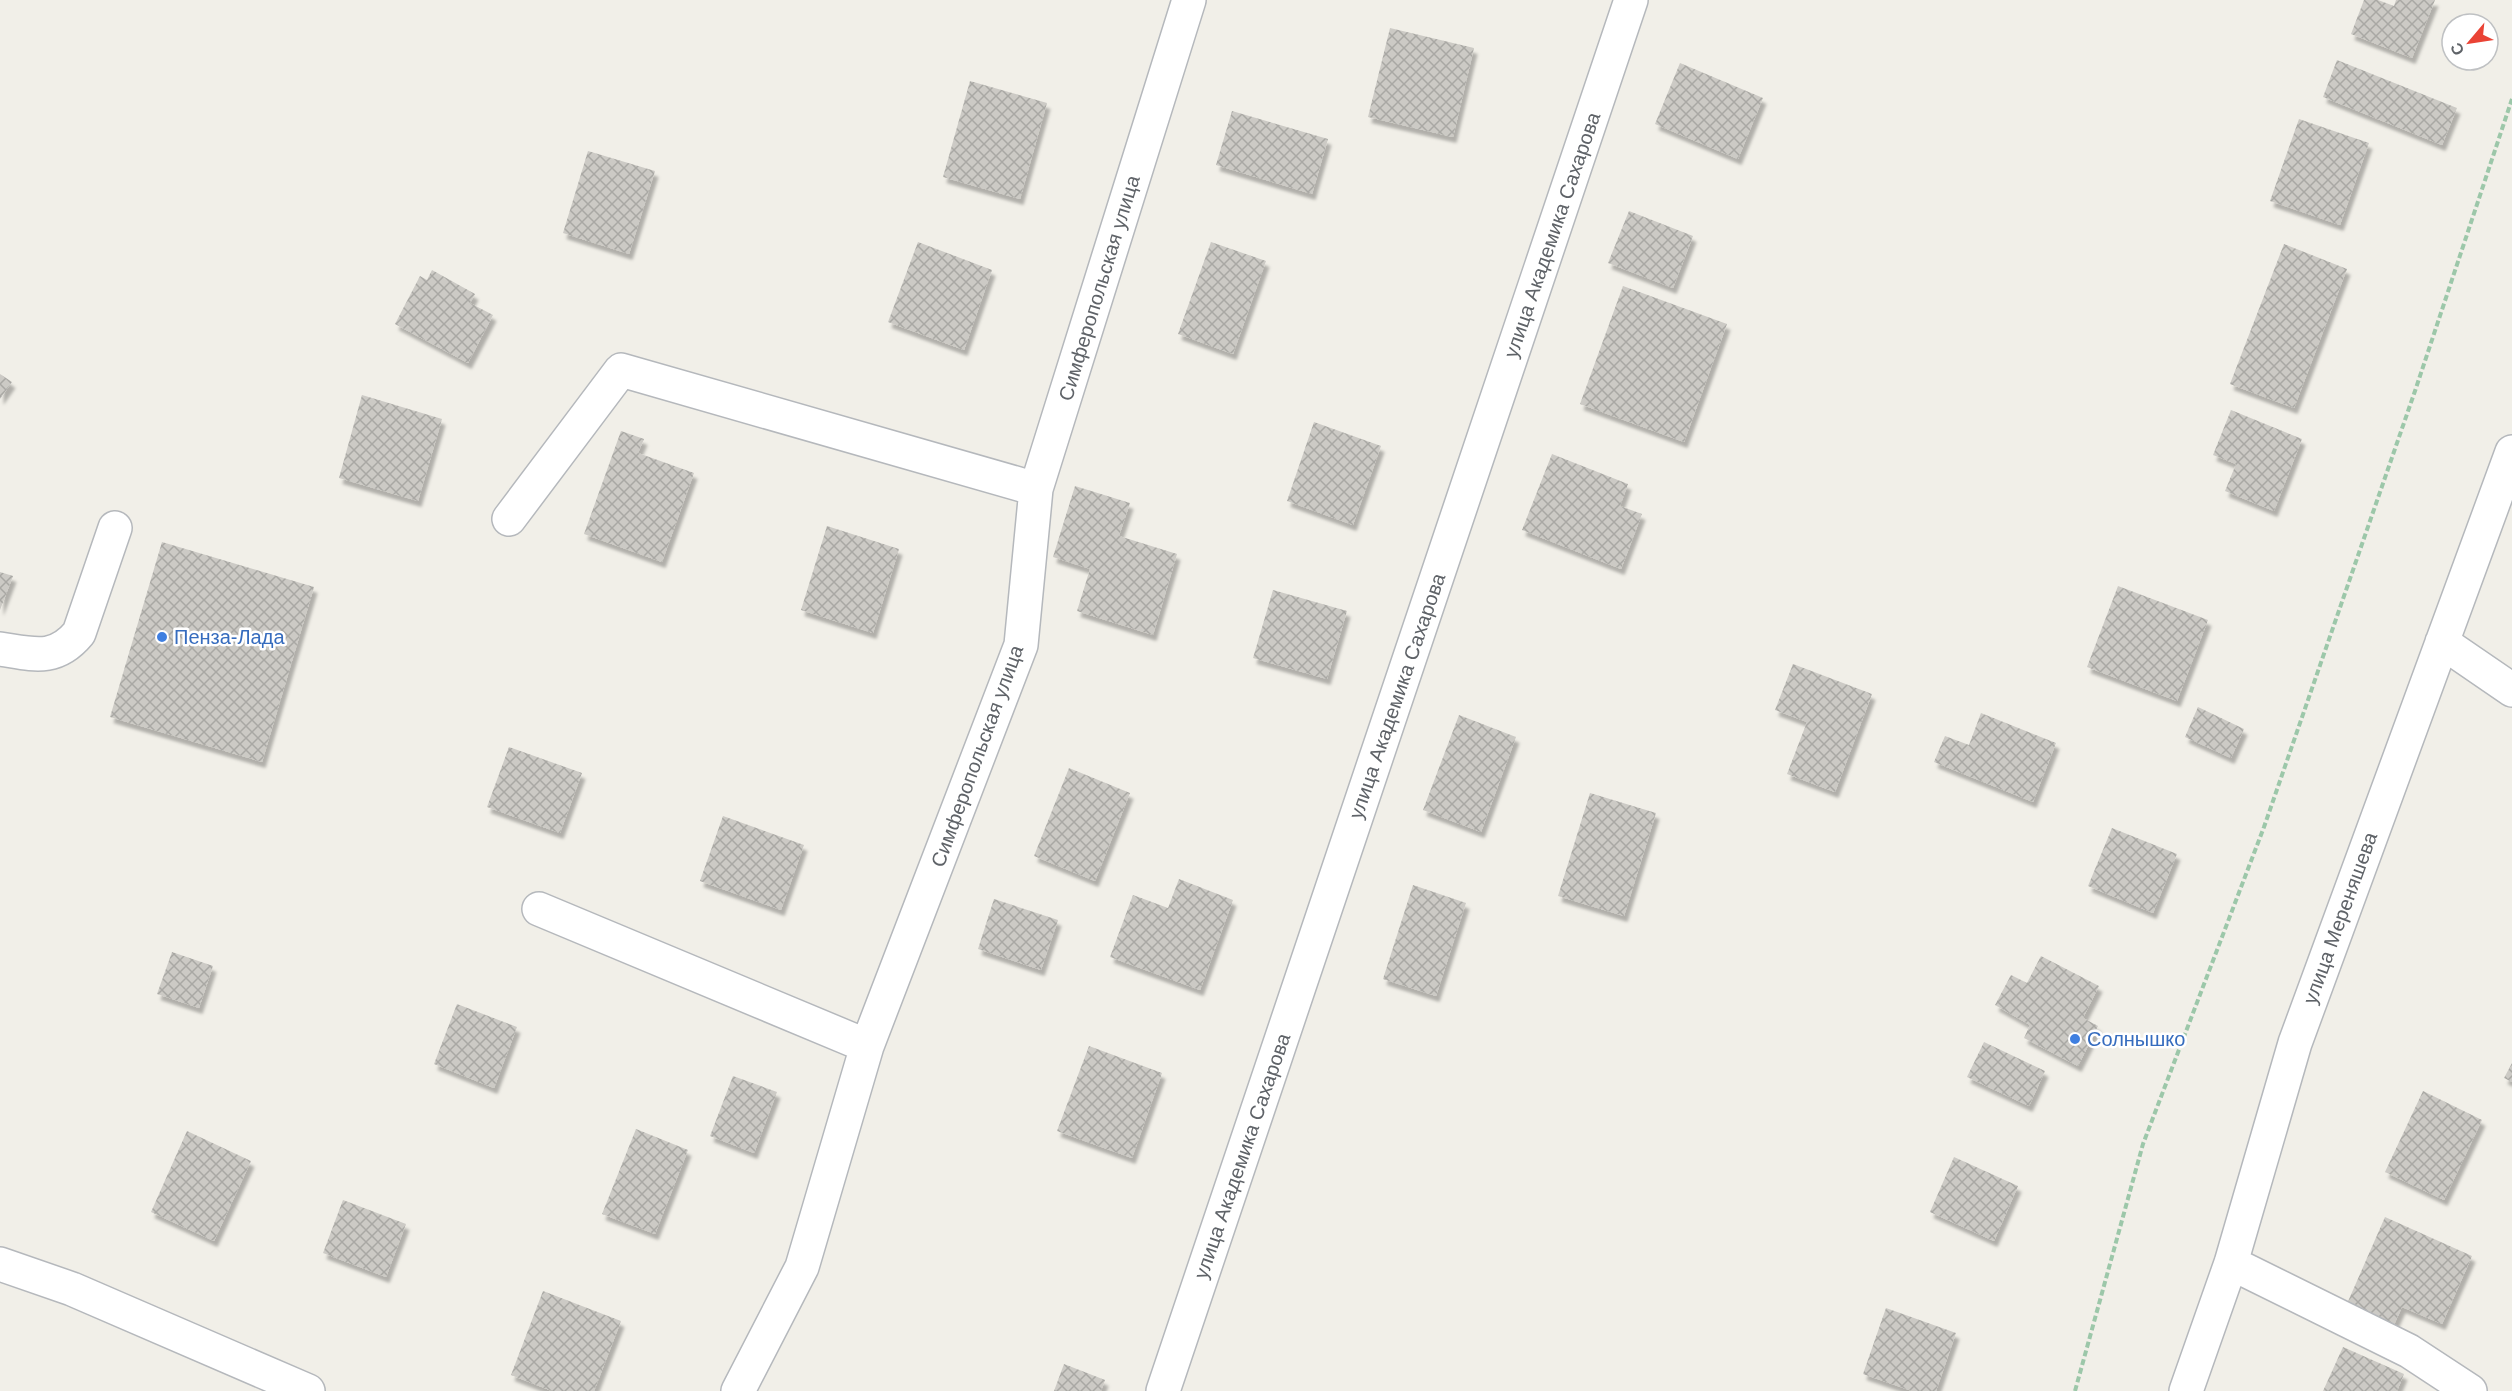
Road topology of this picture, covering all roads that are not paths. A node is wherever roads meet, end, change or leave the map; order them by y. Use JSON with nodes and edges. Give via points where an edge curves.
{"nodes":[{"id":1,"x":1189,"y":0,"type":"edge"},
{"id":2,"x":1631,"y":0,"type":"edge"},
{"id":3,"x":2512,"y":452,"type":"edge"},
{"id":4,"x":1036,"y":489,"type":"junction"},
{"id":5,"x":508,"y":519,"type":"dead end"},
{"id":6,"x":115,"y":528,"type":"dead end"},
{"id":7,"x":2442,"y":642,"type":"junction"},
{"id":8,"x":0,"y":649,"type":"edge"},
{"id":9,"x":2512,"y":690,"type":"edge"},
{"id":10,"x":539,"y":909,"type":"dead end"},
{"id":11,"x":867,"y":1046,"type":"junction"},
{"id":12,"x":2231,"y":1263,"type":"junction"},
{"id":13,"x":0,"y":1264,"type":"edge"},
{"id":14,"x":308,"y":1391,"type":"edge"},
{"id":15,"x":738,"y":1391,"type":"edge"},
{"id":16,"x":1164,"y":1391,"type":"edge"},
{"id":17,"x":2186,"y":1391,"type":"edge"},
{"id":18,"x":2470,"y":1391,"type":"edge"}],
"edges":[{"from":1,"to":4,"type":"street","name":"Симферопольская улица"},
{"from":2,"to":16,"type":"street","name":"улица Академика Сахарова"},
{"from":3,"to":7,"type":"street","name":"улица Мереняшева"},
{"from":4,"to":5,"type":"street","via":[[621,370]]},
{"from":4,"to":11,"type":"street","name":"Симферопольская улица","via":[[1021,645]]},
{"from":6,"to":8,"type":"street","via":[[79,633],[69,646],[54,654]]},
{"from":7,"to":9,"type":"street"},
{"from":7,"to":12,"type":"street","name":"улица Мереняшева","via":[[2295,1043]]},
{"from":10,"to":11,"type":"street"},
{"from":11,"to":15,"type":"street","name":"Симферопольская улица","via":[[802,1267]]},
{"from":12,"to":17,"type":"street","name":"улица Мереняшева"},
{"from":12,"to":18,"type":"street","via":[[2409,1350]]},
{"from":13,"to":14,"type":"street","via":[[72,1289]]}]}
